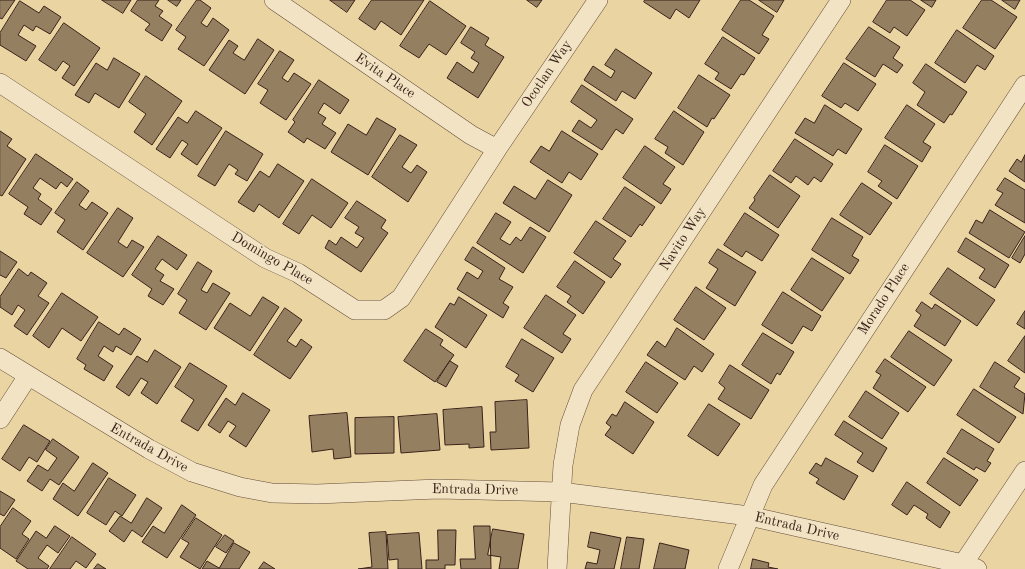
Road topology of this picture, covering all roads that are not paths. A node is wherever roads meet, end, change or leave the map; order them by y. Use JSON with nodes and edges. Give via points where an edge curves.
{"nodes":[{"id":1,"x":274,"y":0,"type":"edge"},
{"id":2,"x":598,"y":0,"type":"edge"},
{"id":3,"x":841,"y":0,"type":"edge"},
{"id":4,"x":0,"y":83,"type":"edge"},
{"id":5,"x":1025,"y":85,"type":"edge"},
{"id":6,"x":497,"y":149,"type":"junction"},
{"id":7,"x":0,"y":358,"type":"edge"},
{"id":8,"x":28,"y":376,"type":"junction"},
{"id":9,"x":0,"y":419,"type":"edge"},
{"id":10,"x":1025,"y":471,"type":"edge"},
{"id":11,"x":561,"y":492,"type":"junction"},
{"id":12,"x":749,"y":516,"type":"junction"},
{"id":13,"x":970,"y":567,"type":"edge"},
{"id":14,"x":556,"y":569,"type":"edge"},
{"id":15,"x":728,"y":569,"type":"edge"}],
"edges":[{"from":1,"to":6,"type":"street","name":"Evita Place","via":[[471,135]]},
{"from":2,"to":6,"type":"street","name":"Ocotlan Way"},
{"from":3,"to":11,"type":"street","name":"Navito Way","via":[[583,390],[570,425]]},
{"from":4,"to":6,"type":"street","name":"Domingo Place","via":[[265,258],[298,273],[355,310],[384,310],[401,298]]},
{"from":5,"to":12,"type":"street","name":"Morado Place","via":[[781,455],[763,485]]},
{"from":7,"to":8,"type":"street","name":"Entrada Drive"},
{"from":8,"to":9,"type":"street"},
{"from":8,"to":11,"type":"street","name":"Entrada Drive","via":[[149,450],[192,472],[240,487],[272,493],[302,494],[438,489]]},
{"from":10,"to":13,"type":"street"},
{"from":11,"to":12,"type":"street","name":"Entrada Drive"},
{"from":11,"to":14,"type":"street","name":"Navito Way"},
{"from":12,"to":13,"type":"street","name":"Entrada Drive"},
{"from":12,"to":15,"type":"street","name":"Morado Place"}]}
